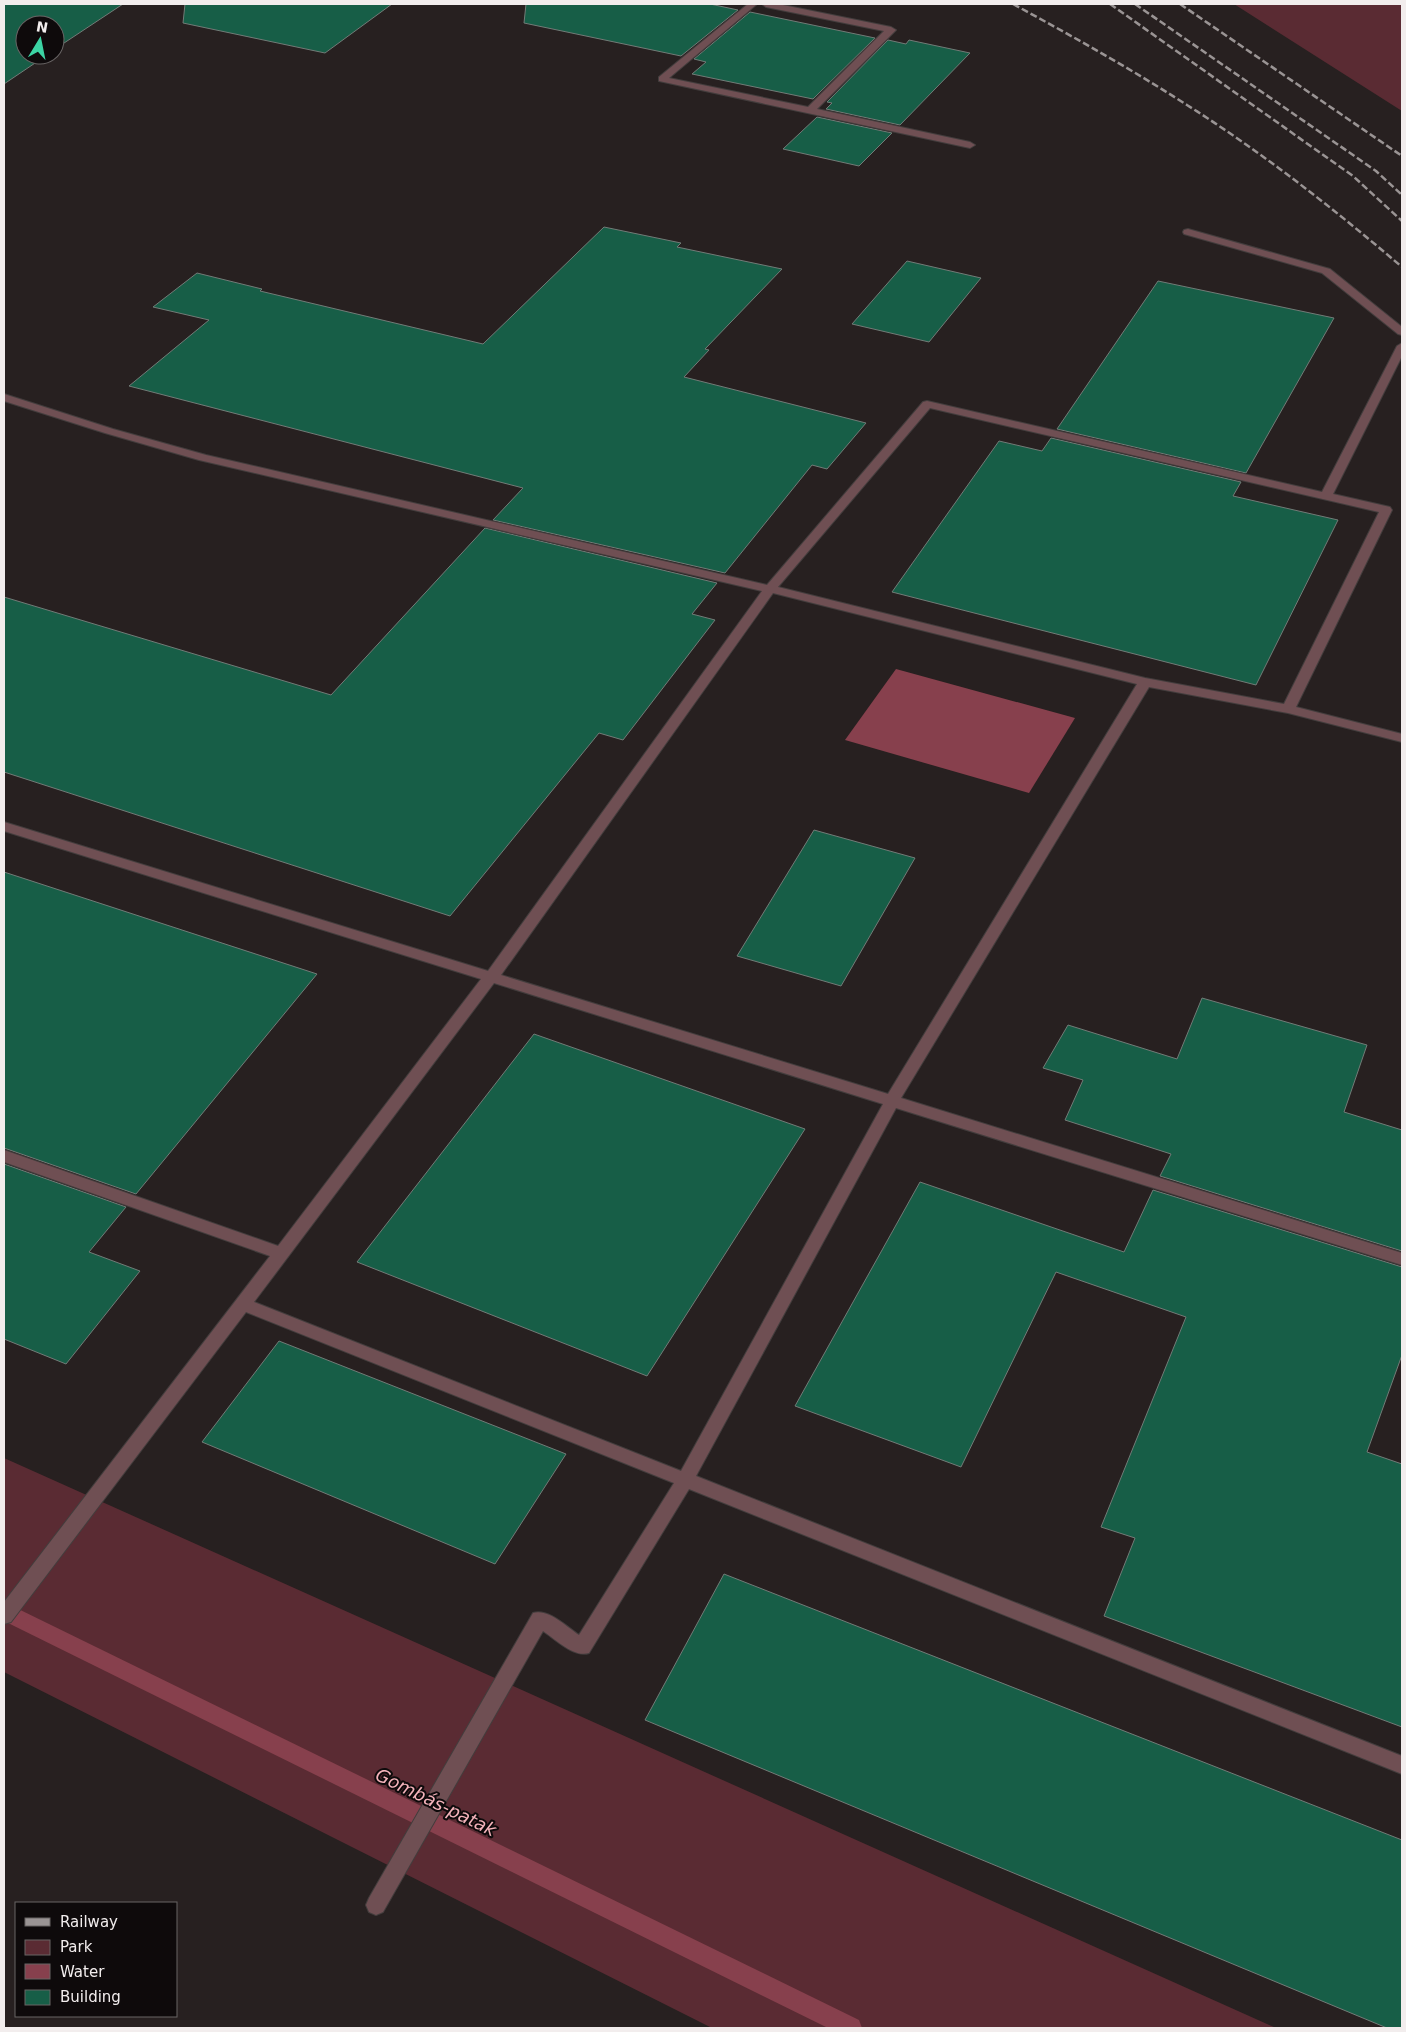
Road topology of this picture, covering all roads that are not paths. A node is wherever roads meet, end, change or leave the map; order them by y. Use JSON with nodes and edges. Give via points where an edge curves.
{"nodes":[{"id":1,"x":753,"y":4,"type":"edge"},
{"id":2,"x":766,"y":4,"type":"edge"},
{"id":3,"x":810,"y":111,"type":"junction"},
{"id":4,"x":970,"y":145,"type":"dead end"},
{"id":5,"x":1188,"y":232,"type":"dead end"},
{"id":6,"x":1402,"y":332,"type":"edge"},
{"id":7,"x":1402,"y":346,"type":"edge"},
{"id":8,"x":4,"y":397,"type":"edge"},
{"id":9,"x":1326,"y":496,"type":"junction"},
{"id":10,"x":770,"y":589,"type":"junction"},
{"id":11,"x":1145,"y":682,"type":"junction"},
{"id":12,"x":1288,"y":709,"type":"junction"},
{"id":13,"x":1402,"y":738,"type":"edge"},
{"id":14,"x":4,"y":826,"type":"edge"},
{"id":15,"x":491,"y":977,"type":"junction"},
{"id":16,"x":892,"y":1101,"type":"junction"},
{"id":17,"x":4,"y":1156,"type":"edge"},
{"id":18,"x":282,"y":1254,"type":"junction"},
{"id":19,"x":1402,"y":1259,"type":"edge"},
{"id":20,"x":243,"y":1304,"type":"junction"},
{"id":21,"x":685,"y":1480,"type":"junction"},
{"id":22,"x":4,"y":1616,"type":"edge"},
{"id":23,"x":1402,"y":1766,"type":"edge"},
{"id":24,"x":376,"y":1905,"type":"dead end"}],
"edges":[{"from":1,"to":3,"type":"lane","via":[[662,79]]},
{"from":2,"to":3,"type":"lane","via":[[891,30]]},
{"from":3,"to":4,"type":"lane"},
{"from":5,"to":6,"type":"lane","via":[[1326,271]]},
{"from":7,"to":9,"type":"lane"},
{"from":8,"to":10,"type":"lane","via":[[203,458]]},
{"from":9,"to":10,"type":"lane","via":[[927,404]]},
{"from":9,"to":12,"type":"lane","via":[[1386,510]]},
{"from":10,"to":11,"type":"lane"},
{"from":10,"to":15,"type":"lane"},
{"from":11,"to":12,"type":"lane"},
{"from":11,"to":16,"type":"lane"},
{"from":12,"to":13,"type":"lane"},
{"from":14,"to":15,"type":"lane"},
{"from":15,"to":16,"type":"lane"},
{"from":15,"to":18,"type":"lane"},
{"from":16,"to":19,"type":"lane"},
{"from":16,"to":21,"type":"lane"},
{"from":17,"to":18,"type":"lane"},
{"from":18,"to":20,"type":"lane"},
{"from":20,"to":21,"type":"lane"},
{"from":20,"to":22,"type":"lane"},
{"from":21,"to":23,"type":"lane"},
{"from":21,"to":24,"type":"lane","via":[[582,1647],[540,1619]]}]}
